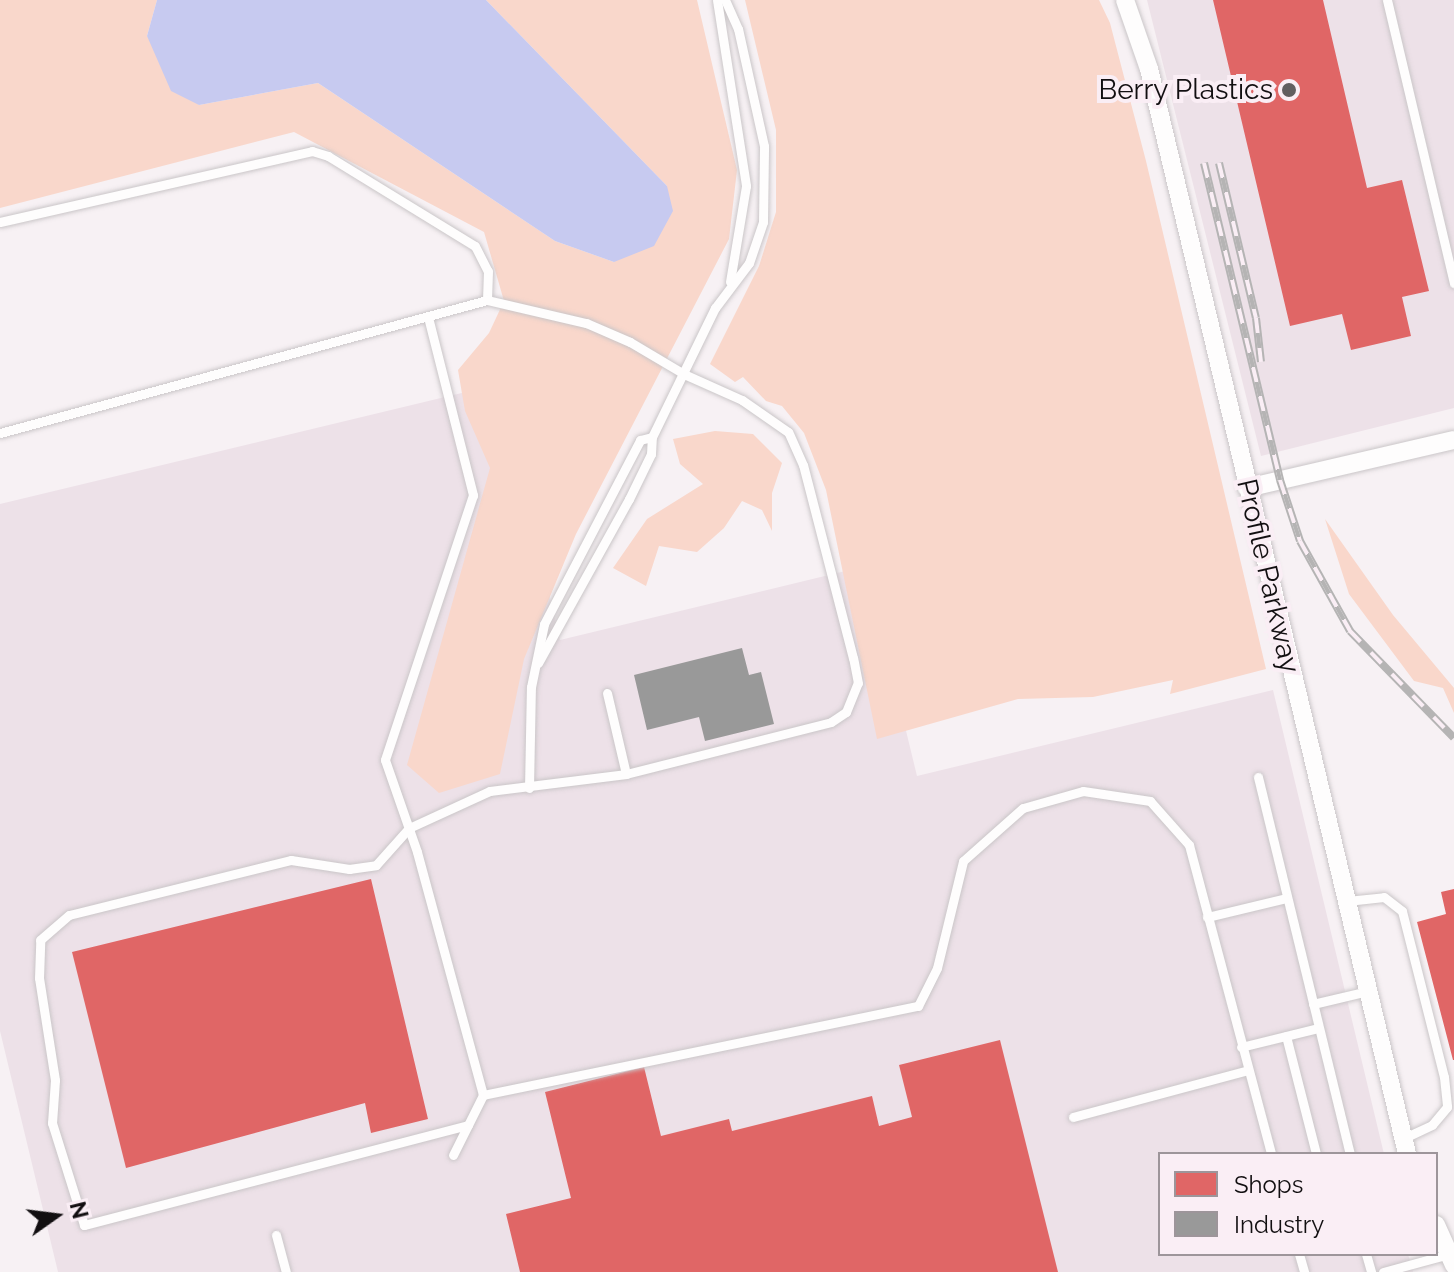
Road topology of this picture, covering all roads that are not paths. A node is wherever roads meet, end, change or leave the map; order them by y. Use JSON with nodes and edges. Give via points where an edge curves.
{"nodes":[{"id":1,"x":717,"y":0,"type":"edge"},
{"id":2,"x":725,"y":0,"type":"edge"},
{"id":3,"x":1125,"y":0,"type":"edge"},
{"id":4,"x":1387,"y":0,"type":"edge"},
{"id":5,"x":0,"y":222,"type":"edge"},
{"id":6,"x":730,"y":282,"type":"junction"},
{"id":7,"x":1454,"y":283,"type":"edge"},
{"id":8,"x":487,"y":300,"type":"junction"},
{"id":9,"x":428,"y":317,"type":"junction"},
{"id":10,"x":684,"y":374,"type":"junction"},
{"id":11,"x":0,"y":433,"type":"edge"},
{"id":12,"x":652,"y":437,"type":"junction"},
{"id":13,"x":1454,"y":440,"type":"edge"},
{"id":14,"x":1247,"y":488,"type":"junction"},
{"id":15,"x":538,"y":663,"type":"junction"},
{"id":16,"x":607,"y":693,"type":"dead end"},
{"id":17,"x":626,"y":774,"type":"junction"},
{"id":18,"x":1258,"y":777,"type":"dead end"},
{"id":19,"x":529,"y":788,"type":"junction"},
{"id":20,"x":409,"y":828,"type":"junction"},
{"id":21,"x":1287,"y":898,"type":"junction"},
{"id":22,"x":1346,"y":901,"type":"junction"},
{"id":23,"x":1207,"y":917,"type":"junction"},
{"id":24,"x":1368,"y":991,"type":"junction"},
{"id":25,"x":1313,"y":1004,"type":"junction"},
{"id":26,"x":1318,"y":1028,"type":"junction"},
{"id":27,"x":1286,"y":1036,"type":"junction"},
{"id":28,"x":1241,"y":1047,"type":"junction"},
{"id":29,"x":1248,"y":1070,"type":"junction"},
{"id":30,"x":483,"y":1095,"type":"junction"},
{"id":31,"x":1073,"y":1117,"type":"dead end"},
{"id":32,"x":468,"y":1125,"type":"junction"},
{"id":33,"x":1406,"y":1146,"type":"edge"},
{"id":34,"x":1270,"y":1152,"type":"edge"},
{"id":35,"x":1315,"y":1152,"type":"edge"},
{"id":36,"x":1349,"y":1152,"type":"edge"},
{"id":37,"x":453,"y":1155,"type":"dead end"},
{"id":38,"x":1438,"y":1229,"type":"edge"},
{"id":39,"x":276,"y":1235,"type":"dead end"},
{"id":40,"x":1452,"y":1259,"type":"edge"},
{"id":41,"x":286,"y":1272,"type":"edge"},
{"id":42,"x":1383,"y":1272,"type":"edge"}],
"edges":[{"from":1,"to":6,"type":"lane","via":[[745,163],[743,221]]},
{"from":2,"to":6,"type":"lane","via":[[738,29],[766,172],[763,222],[749,263]]},
{"from":3,"to":14,"type":"street","name":"Profile Parkway","via":[[1149,69]]},
{"from":4,"to":7,"type":"lane"},
{"from":5,"to":8,"type":"lane","via":[[312,151],[475,246],[488,271]]},
{"from":6,"to":10,"type":"lane"},
{"from":8,"to":9,"type":"lane"},
{"from":8,"to":10,"type":"lane","via":[[586,323]]},
{"from":9,"to":11,"type":"lane"},
{"from":9,"to":20,"type":"lane","via":[[473,495],[385,760]]},
{"from":10,"to":12,"type":"lane"},
{"from":10,"to":17,"type":"lane","via":[[742,400],[788,432],[803,465],[858,683],[854,700],[831,722]]},
{"from":12,"to":15,"type":"lane","via":[[651,454],[629,499]]},
{"from":12,"to":15,"type":"lane","via":[[640,440],[558,592],[538,645]]},
{"from":13,"to":14,"type":"street"},
{"from":14,"to":22,"type":"street","name":"Profile Parkway"},
{"from":15,"to":19,"type":"lane","via":[[528,732]]},
{"from":16,"to":17,"type":"lane"},
{"from":17,"to":19,"type":"lane"},
{"from":18,"to":21,"type":"lane"},
{"from":19,"to":20,"type":"lane","via":[[490,791]]},
{"from":20,"to":30,"type":"lane"},
{"from":20,"to":32,"type":"lane","via":[[376,865],[349,869],[291,860],[69,915],[56,925],[40,940],[39,978],[55,1080],[52,1123],[84,1225]]},
{"from":21,"to":23,"type":"lane"},
{"from":21,"to":25,"type":"lane"},
{"from":22,"to":24,"type":"street","name":"Profile Parkway"},
{"from":22,"to":33,"type":"lane","via":[[1384,897],[1402,911],[1444,1077],[1447,1107]]},
{"from":23,"to":28,"type":"lane"},
{"from":23,"to":30,"type":"lane","via":[[1189,845],[1150,801],[1083,791],[1023,808],[963,861],[937,968],[918,1006]]},
{"from":24,"to":25,"type":"lane"},
{"from":24,"to":33,"type":"street","name":"Profile Parkway"},
{"from":25,"to":26,"type":"lane"},
{"from":26,"to":27,"type":"lane"},
{"from":26,"to":36,"type":"lane"},
{"from":27,"to":28,"type":"lane"},
{"from":27,"to":35,"type":"lane"},
{"from":28,"to":29,"type":"lane"},
{"from":29,"to":31,"type":"lane"},
{"from":29,"to":34,"type":"lane"},
{"from":30,"to":32,"type":"lane"},
{"from":32,"to":37,"type":"lane"},
{"from":38,"to":40,"type":"street"},
{"from":39,"to":41,"type":"lane"},
{"from":40,"to":42,"type":"lane"}]}
